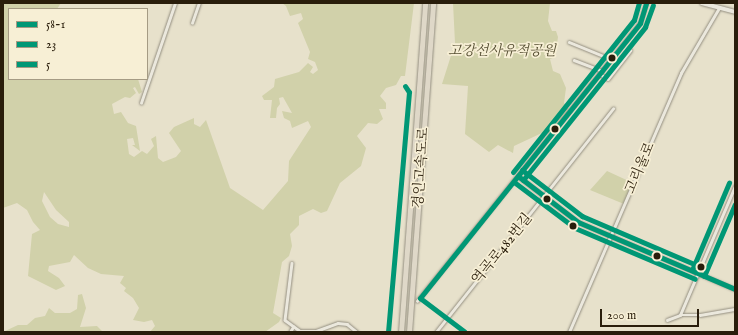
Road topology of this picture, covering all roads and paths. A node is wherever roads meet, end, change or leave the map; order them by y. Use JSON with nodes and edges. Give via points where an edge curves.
{"nodes":[{"id":1,"x":175,"y":3,"type":"edge"},
{"id":2,"x":199,"y":3,"type":"edge"},
{"id":3,"x":425,"y":3,"type":"edge"},
{"id":4,"x":433,"y":3,"type":"edge"},
{"id":5,"x":646,"y":3,"type":"edge"},
{"id":6,"x":702,"y":3,"type":"edge"},
{"id":7,"x":719,"y":8,"type":"junction"},
{"id":8,"x":735,"y":12,"type":"edge"},
{"id":9,"x":192,"y":23,"type":"dead end"},
{"id":10,"x":569,"y":42,"type":"dead end"},
{"id":11,"x":630,"y":51,"type":"dead end"},
{"id":12,"x":611,"y":59,"type":"junction"},
{"id":13,"x":574,"y":60,"type":"dead end"},
{"id":14,"x":602,"y":70,"type":"junction"},
{"id":15,"x":600,"y":74,"type":"junction"},
{"id":16,"x":141,"y":103,"type":"dead end"},
{"id":17,"x":613,"y":109,"type":"dead end"},
{"id":18,"x":518,"y":176,"type":"junction"},
{"id":19,"x":735,"y":186,"type":"edge"},
{"id":20,"x":544,"y":196,"type":"junction"},
{"id":21,"x":611,"y":236,"type":"junction"},
{"id":22,"x":292,"y":263,"type":"dead end"},
{"id":23,"x":698,"y":273,"type":"junction"},
{"id":24,"x":735,"y":289,"type":"edge"},
{"id":25,"x":417,"y":301,"type":"dead end"},
{"id":26,"x":735,"y":309,"type":"edge"},
{"id":27,"x":680,"y":315,"type":"junction"},
{"id":28,"x":667,"y":320,"type":"dead end"},
{"id":29,"x":293,"y":327,"type":"junction"},
{"id":30,"x":290,"y":332,"type":"edge"},
{"id":31,"x":357,"y":332,"type":"edge"},
{"id":32,"x":401,"y":332,"type":"edge"},
{"id":33,"x":409,"y":332,"type":"edge"},
{"id":34,"x":436,"y":332,"type":"edge"},
{"id":35,"x":569,"y":332,"type":"edge"}],
"edges":[{"from":1,"to":16,"type":"street"},
{"from":2,"to":9,"type":"street"},
{"from":3,"to":32,"type":"highway","name":"경인고속도로"},
{"from":4,"to":33,"type":"highway","name":"경인고속도로"},
{"from":5,"to":12,"type":"street","via":[[640,23]]},
{"from":6,"to":7,"type":"street"},
{"from":7,"to":8,"type":"street"},
{"from":7,"to":21,"type":"street","name":"고리울로","via":[[681,73]]},
{"from":10,"to":12,"type":"street"},
{"from":11,"to":15,"type":"street","via":[[608,79]]},
{"from":12,"to":14,"type":"street"},
{"from":13,"to":14,"type":"street"},
{"from":14,"to":15,"type":"street"},
{"from":15,"to":18,"type":"street"},
{"from":17,"to":20,"type":"street","name":"역곡로482번길"},
{"from":18,"to":20,"type":"street"},
{"from":18,"to":25,"type":"street"},
{"from":19,"to":23,"type":"street"},
{"from":20,"to":21,"type":"street","via":[[570,217]]},
{"from":20,"to":34,"type":"street","name":"역곡로482번길"},
{"from":21,"to":23,"type":"street"},
{"from":21,"to":35,"type":"street","name":"고리울로"},
{"from":22,"to":29,"type":"street","via":[[285,320]]},
{"from":23,"to":24,"type":"street"},
{"from":23,"to":27,"type":"street"},
{"from":26,"to":27,"type":"street","via":[[700,315]]},
{"from":27,"to":28,"type":"street"},
{"from":29,"to":30,"type":"street"},
{"from":29,"to":31,"type":"street","via":[[308,332],[338,323],[347,324]]}]}
